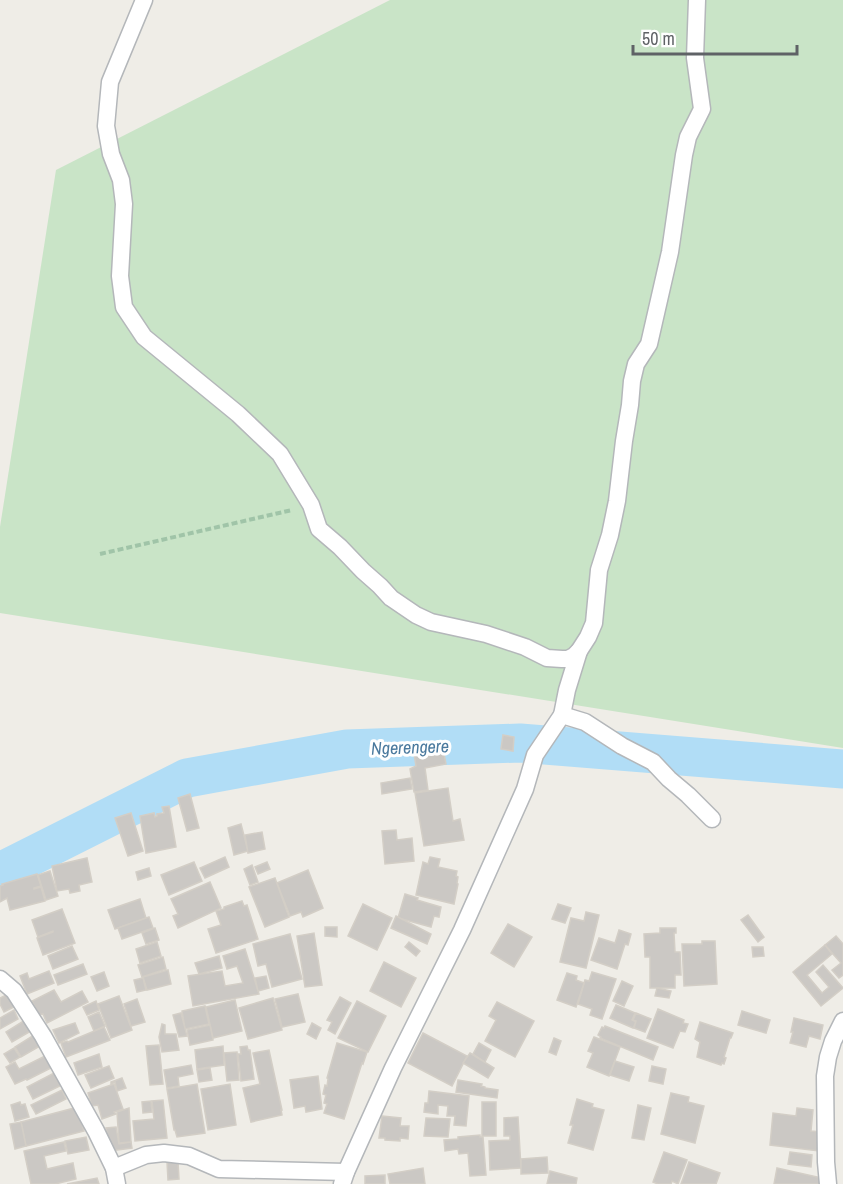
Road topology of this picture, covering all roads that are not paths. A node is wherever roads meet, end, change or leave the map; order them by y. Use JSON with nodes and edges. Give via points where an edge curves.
{"nodes":[{"id":1,"x":144,"y":0,"type":"edge"},
{"id":2,"x":697,"y":0,"type":"edge"},
{"id":3,"x":579,"y":651,"type":"junction"},
{"id":4,"x":562,"y":715,"type":"junction"},
{"id":5,"x":712,"y":819,"type":"dead end"},
{"id":6,"x":0,"y":979,"type":"edge"},
{"id":7,"x":843,"y":1022,"type":"edge"},
{"id":8,"x":116,"y":1176,"type":"edge"},
{"id":9,"x":344,"y":1178,"type":"edge"},
{"id":10,"x":828,"y":1184,"type":"edge"}],
"edges":[{"from":1,"to":3,"type":"street","via":[[110,82],[106,126],[124,204],[120,276],[124,306],[144,337],[280,454],[311,505],[319,529],[391,598],[431,622],[486,634],[548,658],[568,659]]},
{"from":2,"to":3,"type":"street","via":[[695,58],[702,109],[684,155],[670,252],[650,344],[636,364],[632,381],[617,501],[599,570],[594,623]]},
{"from":3,"to":4,"type":"street"},
{"from":4,"to":5,"type":"street","via":[[585,722],[653,762]]},
{"from":4,"to":9,"type":"street","via":[[535,755],[525,789],[462,930],[393,1068]]},
{"from":6,"to":8,"type":"street","via":[[14,991],[43,1036],[96,1131]]},
{"from":7,"to":10,"type":"street","via":[[833,1041],[825,1076]]},
{"from":8,"to":9,"type":"street","via":[[146,1155],[164,1153],[189,1156],[219,1169]]}]}
